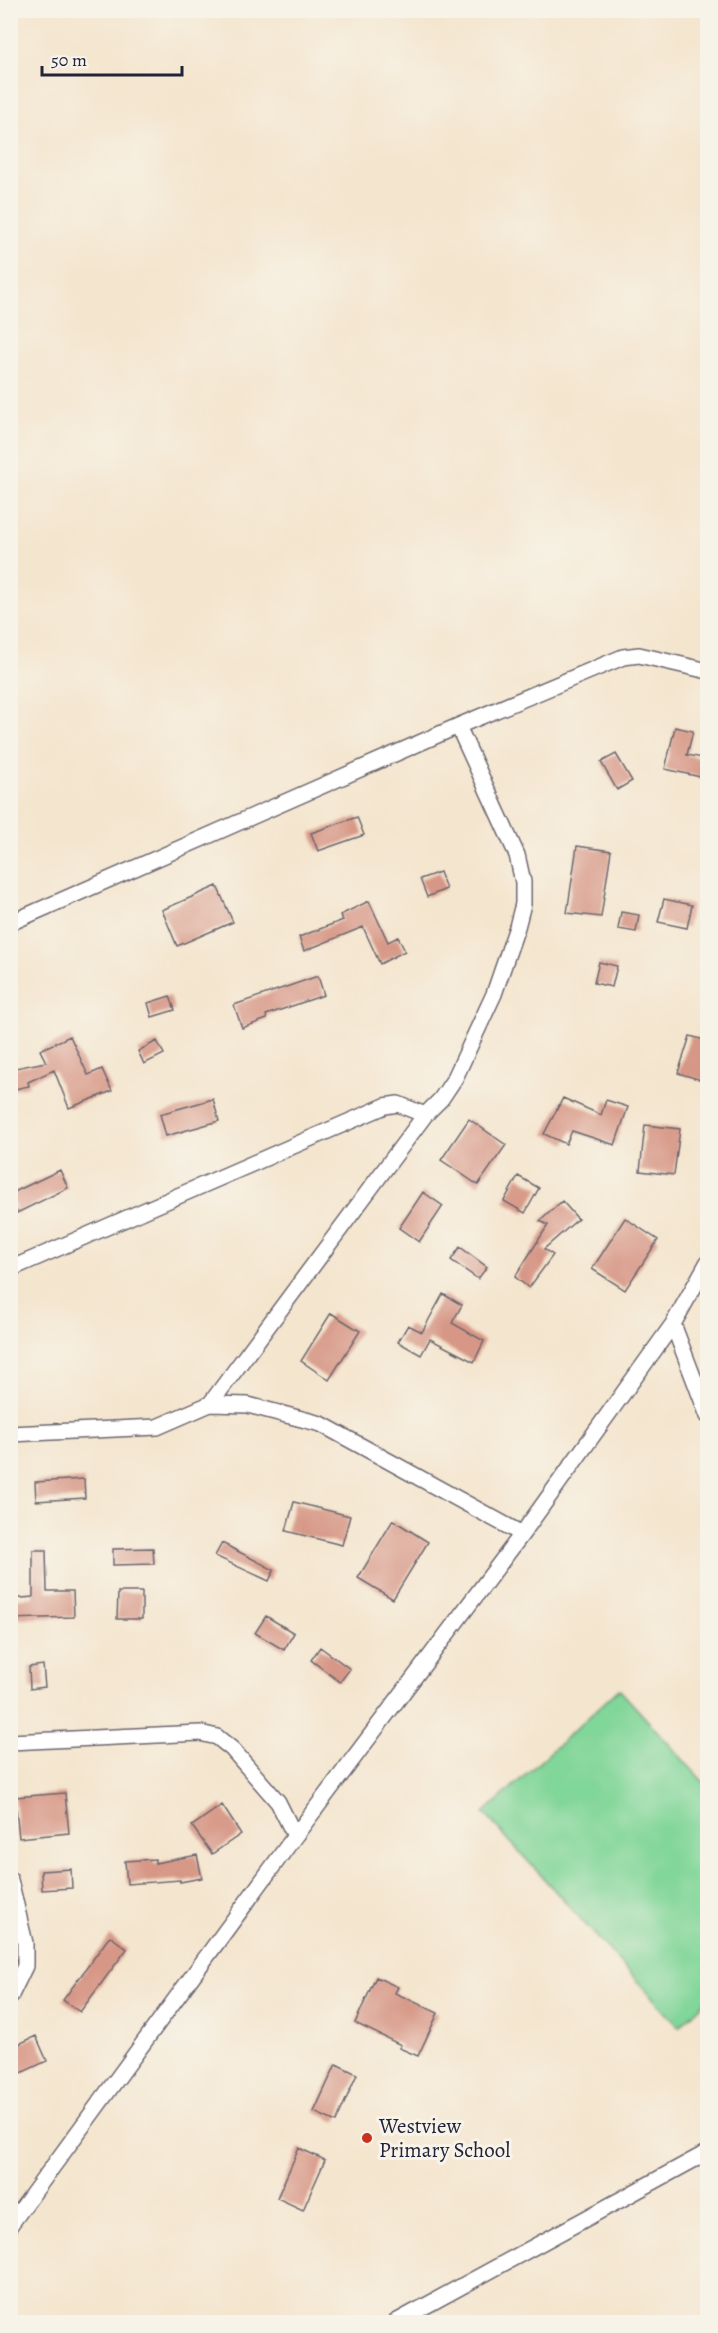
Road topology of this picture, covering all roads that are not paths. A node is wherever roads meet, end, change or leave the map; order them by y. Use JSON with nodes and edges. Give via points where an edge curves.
{"nodes":[{"id":1,"x":708,"y":671,"type":"edge"},
{"id":2,"x":458,"y":726,"type":"junction"},
{"id":3,"x":10,"y":923,"type":"edge"},
{"id":4,"x":425,"y":1115,"type":"junction"},
{"id":5,"x":708,"y":1262,"type":"edge"},
{"id":6,"x":10,"y":1269,"type":"edge"},
{"id":7,"x":673,"y":1324,"type":"junction"},
{"id":8,"x":210,"y":1404,"type":"junction"},
{"id":9,"x":708,"y":1416,"type":"edge"},
{"id":10,"x":10,"y":1434,"type":"edge"},
{"id":11,"x":522,"y":1534,"type":"junction"},
{"id":12,"x":10,"y":1742,"type":"edge"},
{"id":13,"x":295,"y":1836,"type":"junction"},
{"id":14,"x":10,"y":1880,"type":"edge"},
{"id":15,"x":10,"y":1997,"type":"edge"},
{"id":16,"x":708,"y":2152,"type":"edge"},
{"id":17,"x":10,"y":2225,"type":"edge"},
{"id":18,"x":396,"y":2322,"type":"edge"}],
"edges":[{"from":1,"to":2,"type":"street","via":[[639,655],[623,657]]},
{"from":2,"to":3,"type":"street"},
{"from":2,"to":4,"type":"street","via":[[517,855],[523,904],[489,1004],[455,1078]]},
{"from":4,"to":6,"type":"street","via":[[398,1104],[385,1106]]},
{"from":4,"to":8,"type":"street"},
{"from":5,"to":7,"type":"street"},
{"from":7,"to":9,"type":"street"},
{"from":7,"to":11,"type":"street"},
{"from":8,"to":10,"type":"street","via":[[158,1427]]},
{"from":8,"to":11,"type":"street","via":[[248,1405],[321,1424]]},
{"from":11,"to":13,"type":"street"},
{"from":12,"to":13,"type":"street","via":[[200,1733],[217,1737],[278,1802]]},
{"from":13,"to":17,"type":"street"},
{"from":14,"to":15,"type":"street","via":[[25,1943],[25,1966]]},
{"from":16,"to":18,"type":"street"}]}
